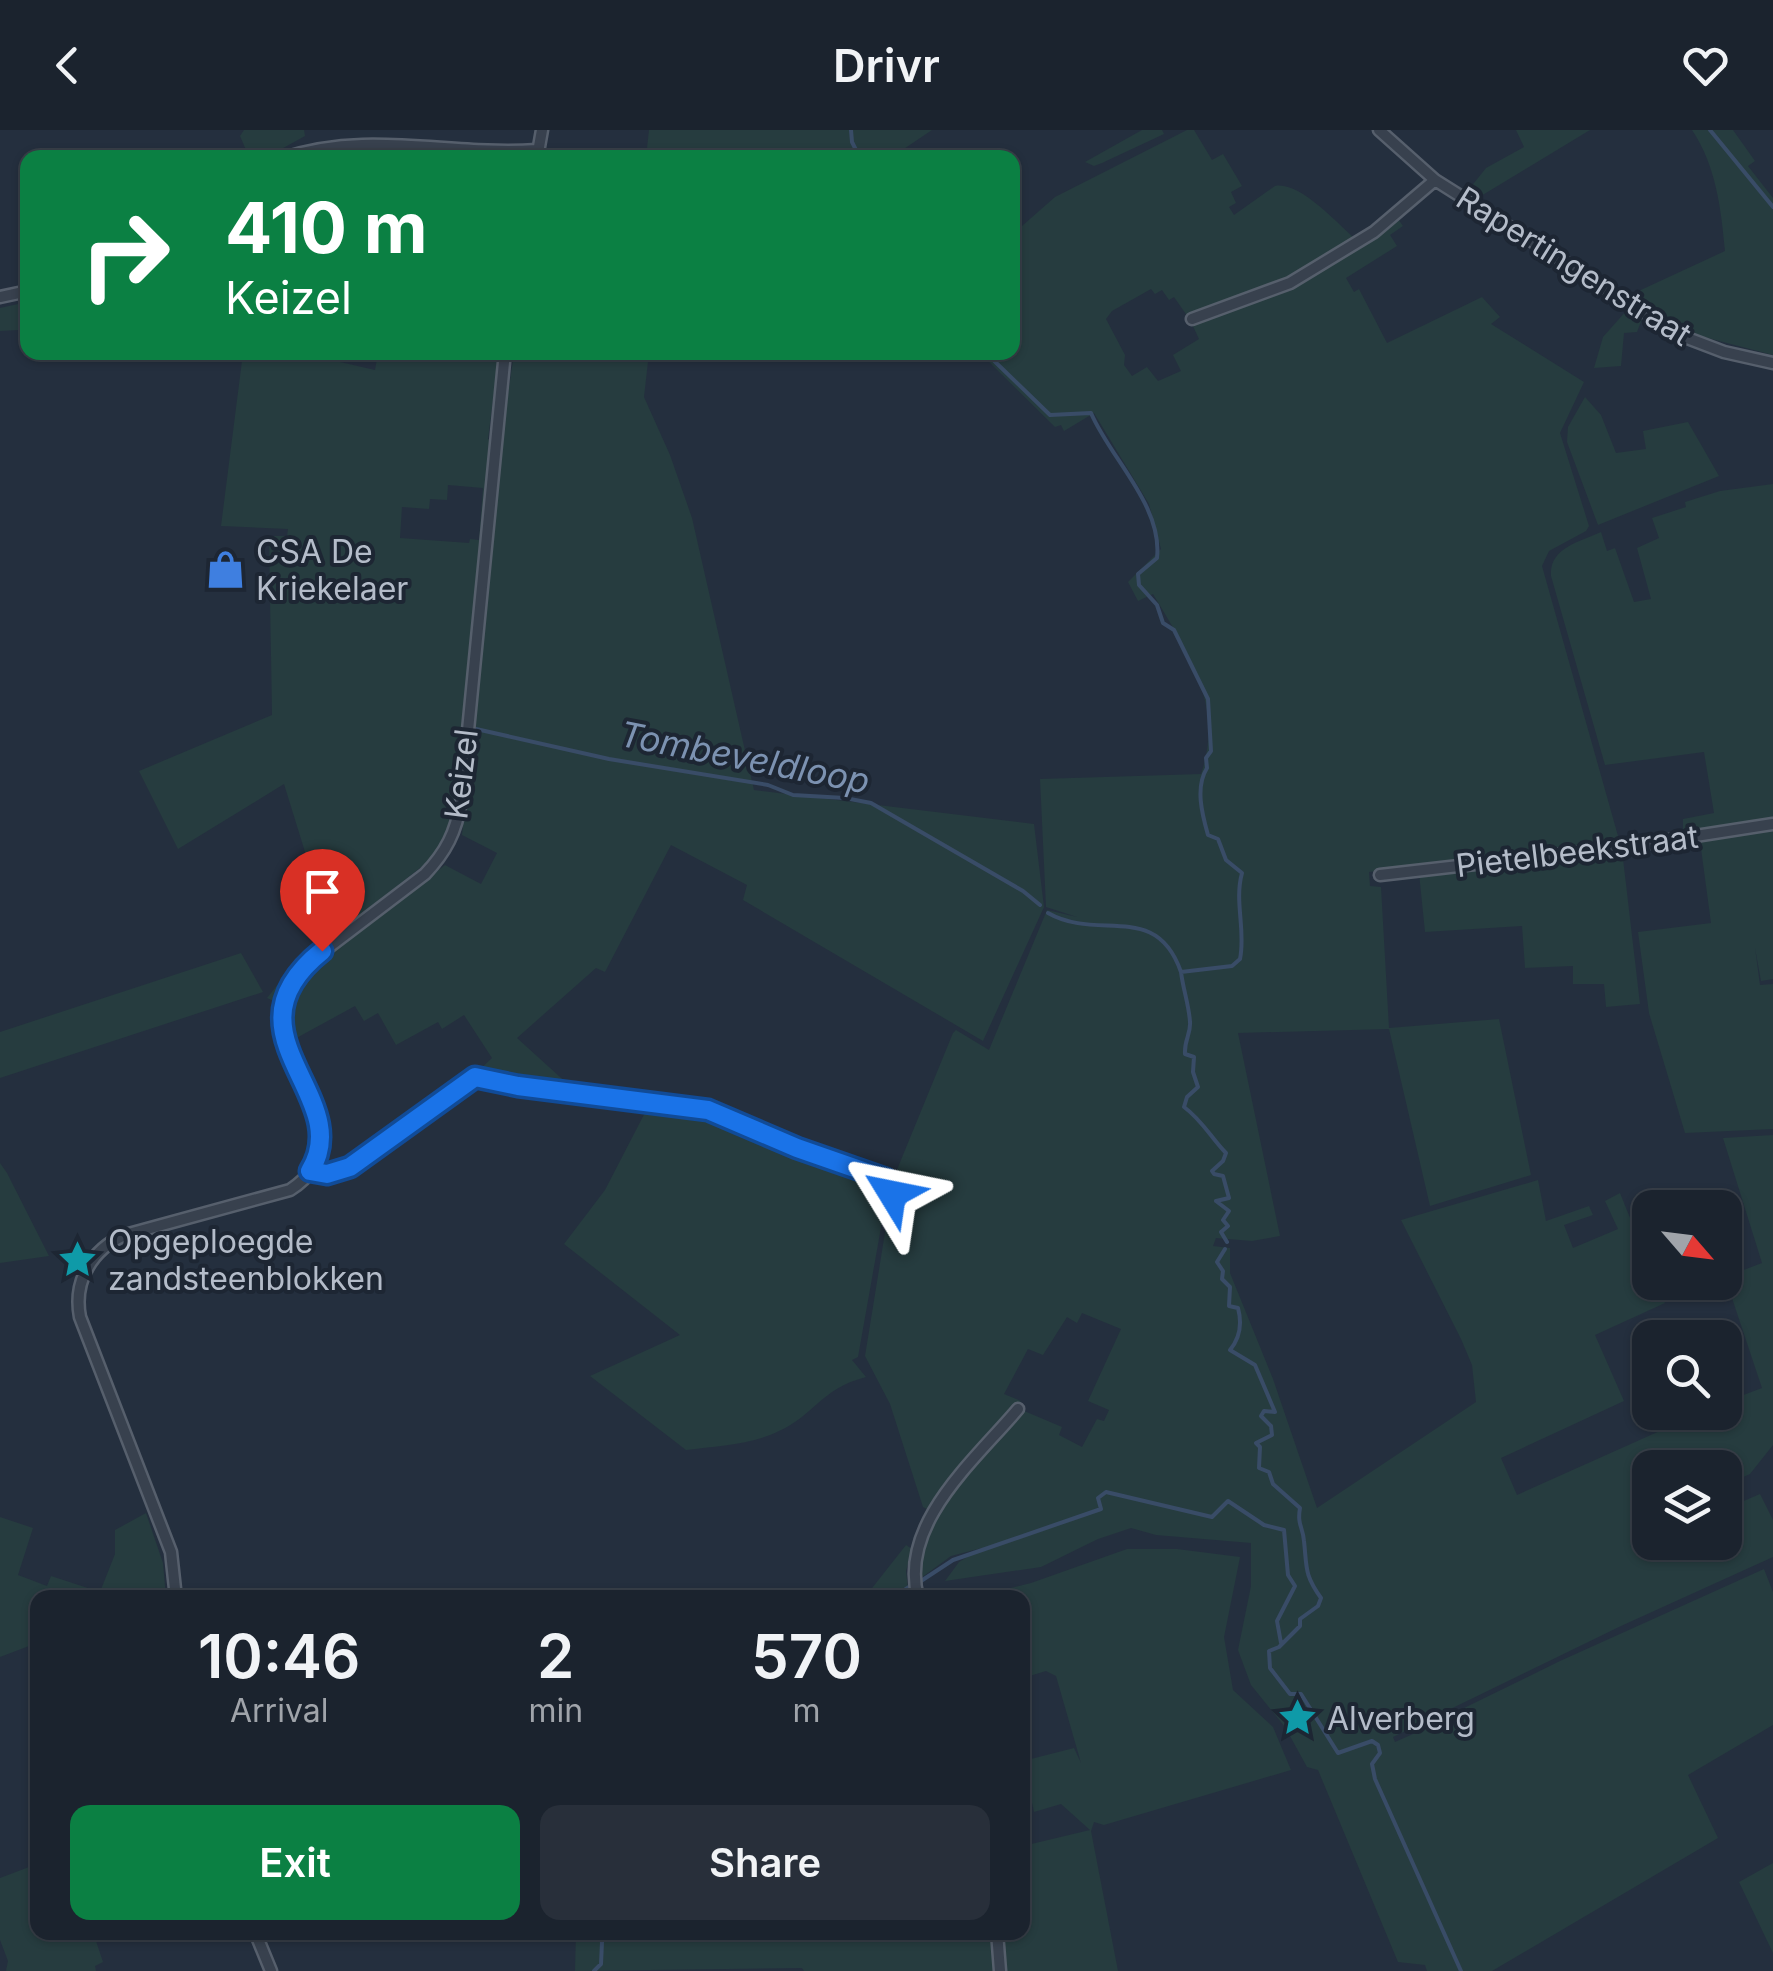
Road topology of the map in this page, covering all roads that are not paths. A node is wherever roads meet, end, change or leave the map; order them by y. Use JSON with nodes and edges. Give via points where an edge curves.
{"nodes":[{"id":1,"x":1379,"y":130,"type":"edge"},
{"id":2,"x":298,"y":150,"type":"edge"},
{"id":3,"x":490,"y":150,"type":"edge"},
{"id":4,"x":1435,"y":180,"type":"junction"},
{"id":5,"x":1192,"y":320,"type":"dead end"},
{"id":6,"x":505,"y":360,"type":"edge"},
{"id":7,"x":1773,"y":363,"type":"edge"},
{"id":8,"x":1773,"y":824,"type":"edge"},
{"id":9,"x":1380,"y":875,"type":"dead end"},
{"id":10,"x":310,"y":1171,"type":"junction"},
{"id":11,"x":892,"y":1194,"type":"dead end"},
{"id":12,"x":1018,"y":1408,"type":"dead end"},
{"id":13,"x":175,"y":1590,"type":"edge"},
{"id":14,"x":916,"y":1590,"type":"edge"},
{"id":15,"x":258,"y":1940,"type":"edge"},
{"id":16,"x":998,"y":1940,"type":"edge"},
{"id":17,"x":271,"y":1971,"type":"edge"},
{"id":18,"x":1000,"y":1971,"type":"edge"}],
"edges":[{"from":1,"to":4,"type":"street","name":"Rapertingenstraat"},
{"from":2,"to":3,"type":"street","via":[[362,134]]},
{"from":4,"to":5,"type":"street","name":"Rapertingenstraat","via":[[1374,232],[1290,284]]},
{"from":4,"to":7,"type":"street","name":"Rapertingenstraat","via":[[1682,336]]},
{"from":6,"to":10,"type":"street","name":"Keizel","via":[[454,836],[425,874],[304,966],[286,999],[282,1033],[320,1128]]},
{"from":8,"to":9,"type":"street","name":"Pietelbeekstraat"},
{"from":10,"to":11,"type":"street","via":[[350,1167],[475,1077],[708,1110],[886,1179]]},
{"from":10,"to":13,"type":"street","via":[[290,1190],[114,1240],[94,1256],[82,1284],[80,1317],[172,1552]]},
{"from":12,"to":14,"type":"street","via":[[926,1522],[915,1556]]},
{"from":15,"to":17,"type":"street"},
{"from":16,"to":18,"type":"street"}]}
